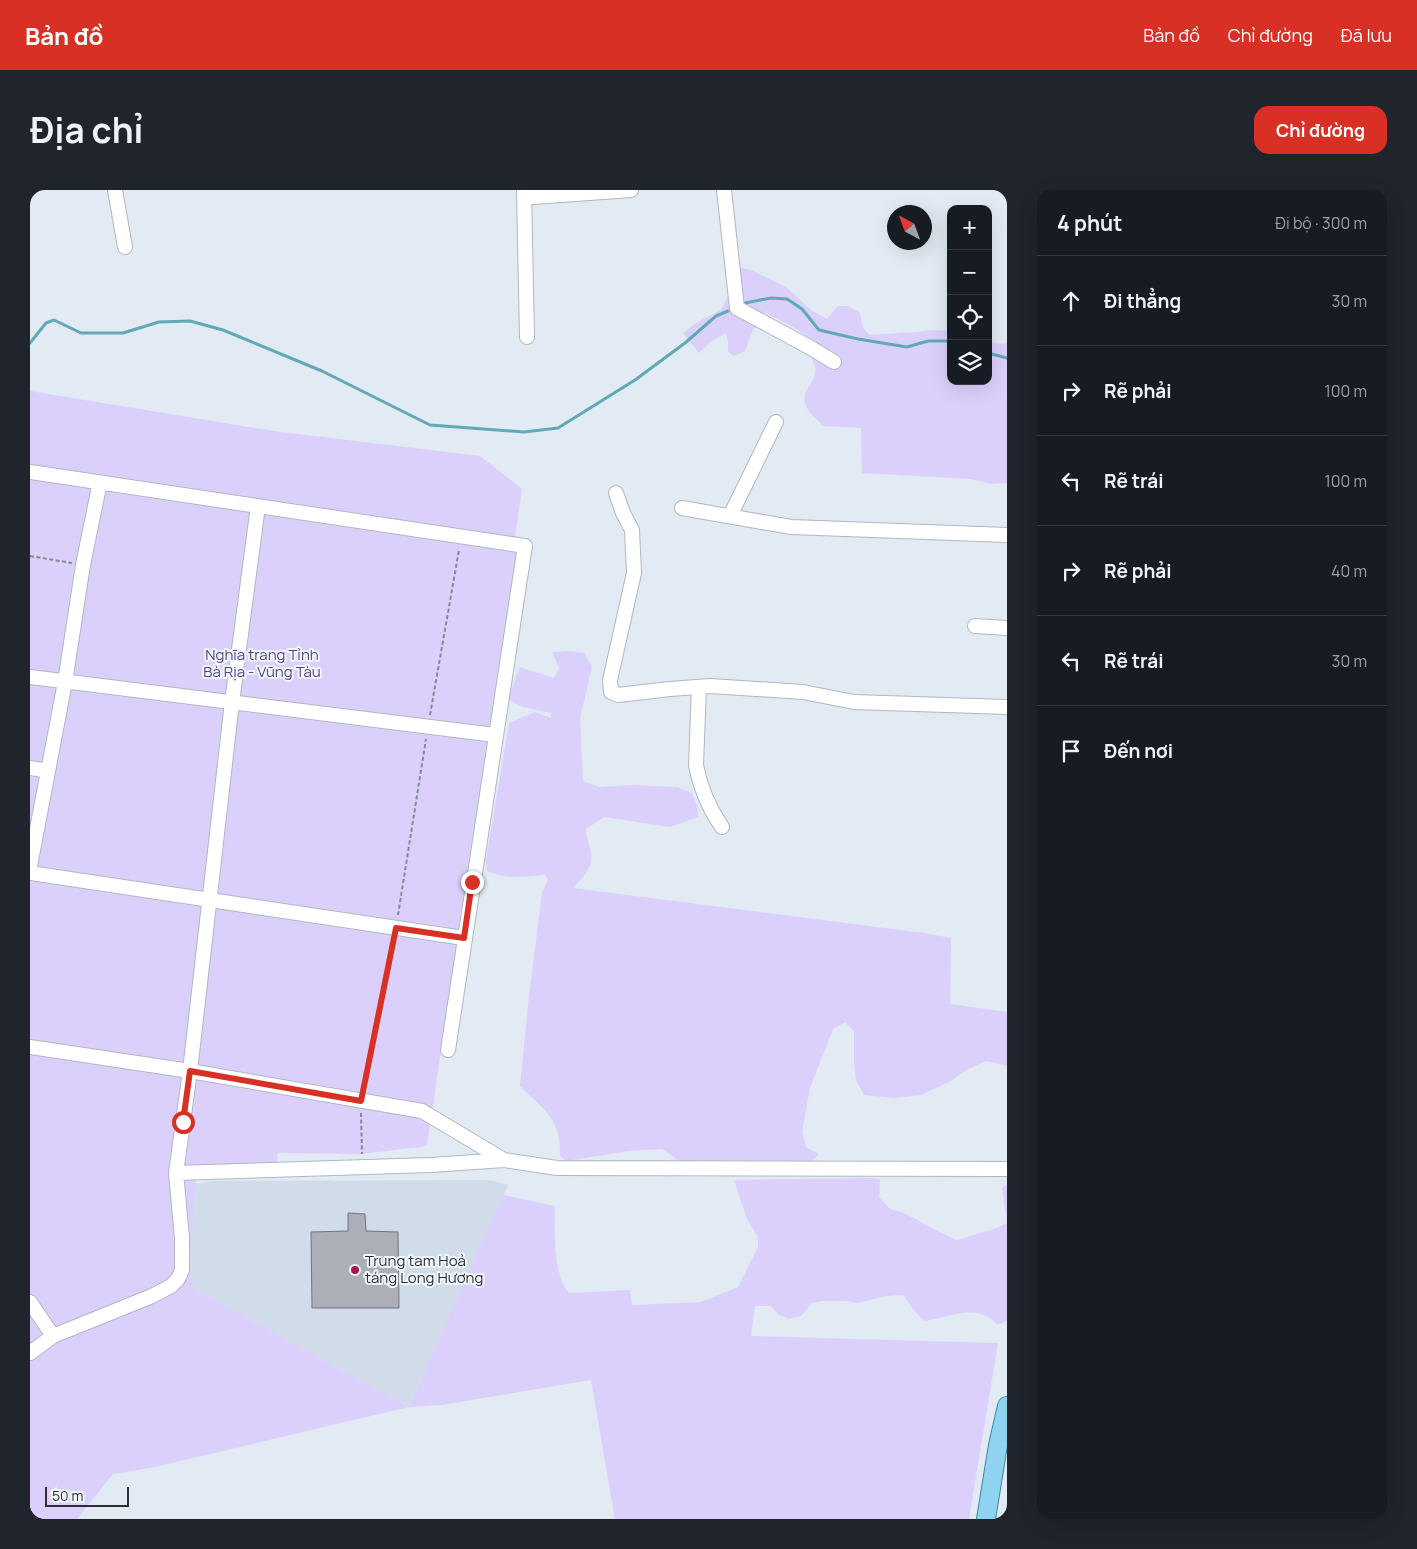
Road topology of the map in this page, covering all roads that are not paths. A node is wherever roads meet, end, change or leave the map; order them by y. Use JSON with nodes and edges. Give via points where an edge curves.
{"nodes":[{"id":1,"x":115,"y":190,"type":"edge"},
{"id":2,"x":524,"y":190,"type":"edge"},
{"id":3,"x":631,"y":190,"type":"edge"},
{"id":4,"x":724,"y":190,"type":"edge"},
{"id":5,"x":125,"y":247,"type":"dead end"},
{"id":6,"x":528,"y":337,"type":"dead end"},
{"id":7,"x":834,"y":362,"type":"dead end"},
{"id":8,"x":776,"y":422,"type":"dead end"},
{"id":9,"x":30,"y":472,"type":"edge"},
{"id":10,"x":100,"y":482,"type":"junction"},
{"id":11,"x":616,"y":493,"type":"dead end"},
{"id":12,"x":258,"y":506,"type":"junction"},
{"id":13,"x":682,"y":508,"type":"dead end"},
{"id":14,"x":730,"y":516,"type":"junction"},
{"id":15,"x":1007,"y":535,"type":"edge"},
{"id":16,"x":975,"y":626,"type":"dead end"},
{"id":17,"x":1007,"y":628,"type":"edge"},
{"id":18,"x":30,"y":677,"type":"edge"},
{"id":19,"x":64,"y":682,"type":"junction"},
{"id":20,"x":699,"y":687,"type":"junction"},
{"id":21,"x":232,"y":702,"type":"junction"},
{"id":22,"x":1007,"y":707,"type":"edge"},
{"id":23,"x":495,"y":735,"type":"junction"},
{"id":24,"x":30,"y":768,"type":"edge"},
{"id":25,"x":48,"y":771,"type":"junction"},
{"id":26,"x":34,"y":819,"type":"edge"},
{"id":27,"x":722,"y":827,"type":"dead end"},
{"id":28,"x":30,"y":866,"type":"edge"},
{"id":29,"x":30,"y":873,"type":"edge"},
{"id":30,"x":209,"y":900,"type":"junction"},
{"id":31,"x":464,"y":938,"type":"junction"},
{"id":32,"x":30,"y":1047,"type":"edge"},
{"id":33,"x":448,"y":1050,"type":"dead end"},
{"id":34,"x":190,"y":1071,"type":"junction"},
{"id":35,"x":504,"y":1160,"type":"junction"},
{"id":36,"x":1007,"y":1169,"type":"edge"},
{"id":37,"x":176,"y":1173,"type":"junction"},
{"id":38,"x":30,"y":1302,"type":"edge"},
{"id":39,"x":54,"y":1336,"type":"junction"},
{"id":40,"x":30,"y":1353,"type":"edge"},
{"id":41,"x":1007,"y":1406,"type":"edge"},
{"id":42,"x":986,"y":1519,"type":"edge"}],
"edges":[{"from":1,"to":5,"type":"street"},
{"from":2,"to":3,"type":"street","via":[[533,197]]},
{"from":2,"to":6,"type":"street"},
{"from":4,"to":7,"type":"street","via":[[737,308]]},
{"from":8,"to":14,"type":"street"},
{"from":9,"to":10,"type":"street"},
{"from":10,"to":12,"type":"street"},
{"from":10,"to":19,"type":"street"},
{"from":11,"to":20,"type":"street","via":[[632,530],[634,573],[610,680],[612,692],[618,695]]},
{"from":12,"to":21,"type":"street"},
{"from":12,"to":23,"type":"street","via":[[525,546]]},
{"from":13,"to":14,"type":"street"},
{"from":14,"to":15,"type":"street","via":[[790,527]]},
{"from":16,"to":17,"type":"street"},
{"from":18,"to":19,"type":"street"},
{"from":19,"to":21,"type":"street"},
{"from":19,"to":25,"type":"street"},
{"from":20,"to":22,"type":"street","via":[[803,692],[854,702]]},
{"from":20,"to":27,"type":"street","via":[[696,764],[710,808]]},
{"from":21,"to":23,"type":"street"},
{"from":21,"to":30,"type":"street"},
{"from":23,"to":31,"type":"street"},
{"from":24,"to":25,"type":"street"},
{"from":25,"to":26,"type":"street"},
{"from":26,"to":28,"type":"street"},
{"from":29,"to":30,"type":"street"},
{"from":30,"to":31,"type":"street"},
{"from":30,"to":34,"type":"street"},
{"from":31,"to":33,"type":"street"},
{"from":32,"to":34,"type":"street"},
{"from":34,"to":35,"type":"street","via":[[422,1111]]},
{"from":34,"to":37,"type":"street"},
{"from":35,"to":36,"type":"street","via":[[557,1168]]},
{"from":35,"to":37,"type":"street"},
{"from":37,"to":39,"type":"street","via":[[182,1238],[182,1270],[178,1279],[172,1286],[152,1296]]},
{"from":38,"to":39,"type":"street"},
{"from":39,"to":40,"type":"street"},
{"from":41,"to":42,"type":"main road"}]}
